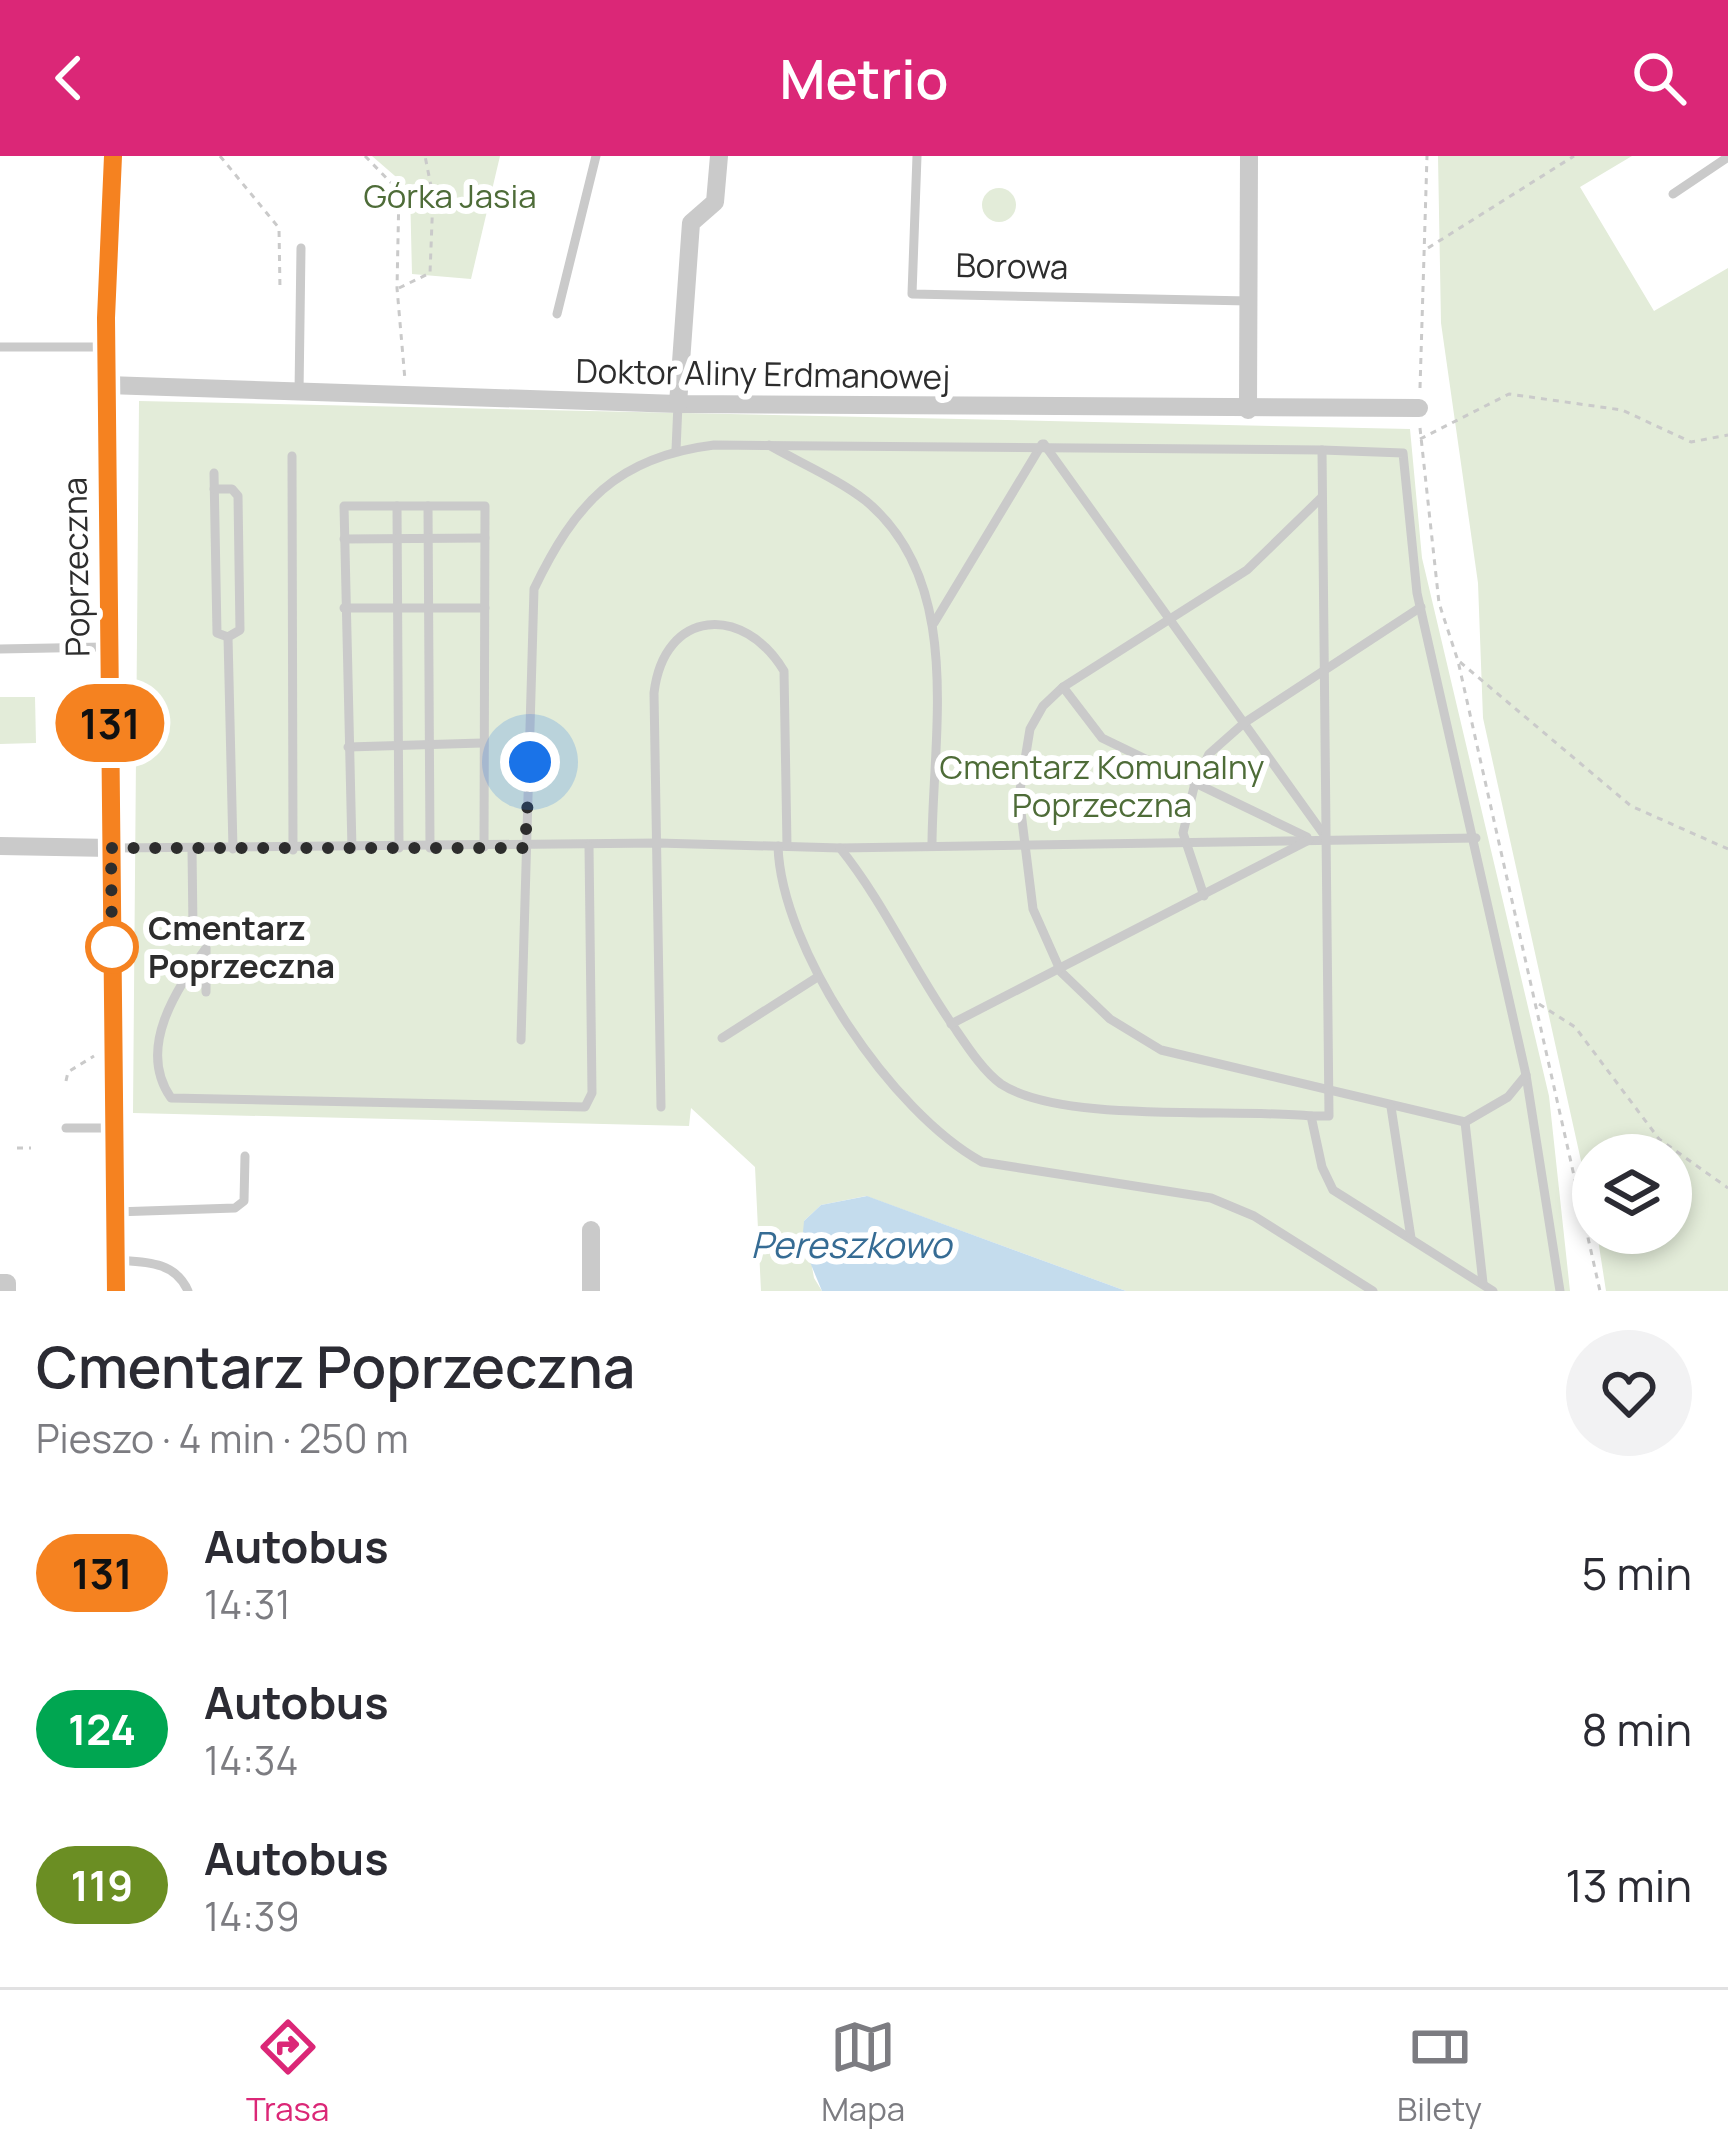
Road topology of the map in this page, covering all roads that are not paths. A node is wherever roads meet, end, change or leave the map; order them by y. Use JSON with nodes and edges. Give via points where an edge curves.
{"nodes":[{"id":1,"x":113,"y":156,"type":"edge"},
{"id":2,"x":596,"y":156,"type":"edge"},
{"id":3,"x":719,"y":156,"type":"edge"},
{"id":4,"x":917,"y":156,"type":"edge"},
{"id":5,"x":1249,"y":156,"type":"edge"},
{"id":6,"x":1728,"y":158,"type":"edge"},
{"id":7,"x":1673,"y":194,"type":"dead end"},
{"id":8,"x":301,"y":248,"type":"dead end"},
{"id":9,"x":1250,"y":301,"type":"junction"},
{"id":10,"x":556,"y":314,"type":"dead end"},
{"id":11,"x":0,"y":347,"type":"edge"},
{"id":12,"x":107,"y":347,"type":"junction"},
{"id":13,"x":107,"y":385,"type":"junction"},
{"id":14,"x":299,"y":393,"type":"junction"},
{"id":15,"x":678,"y":404,"type":"junction"},
{"id":16,"x":1419,"y":407,"type":"road end"},
{"id":17,"x":1248,"y":410,"type":"junction"},
{"id":18,"x":1043,"y":444,"type":"junction"},
{"id":19,"x":769,"y":445,"type":"junction"},
{"id":20,"x":676,"y":450,"type":"junction"},
{"id":21,"x":1322,"y":450,"type":"junction"},
{"id":22,"x":292,"y":456,"type":"dead end"},
{"id":23,"x":214,"y":473,"type":"dead end"},
{"id":24,"x":214,"y":489,"type":"junction"},
{"id":25,"x":1323,"y":496,"type":"junction"},
{"id":26,"x":397,"y":506,"type":"junction"},
{"id":27,"x":428,"y":506,"type":"junction"},
{"id":28,"x":398,"y":538,"type":"junction"},
{"id":29,"x":429,"y":538,"type":"junction"},
{"id":30,"x":485,"y":538,"type":"junction"},
{"id":31,"x":344,"y":539,"type":"junction"},
{"id":32,"x":344,"y":608,"type":"junction"},
{"id":33,"x":399,"y":608,"type":"junction"},
{"id":34,"x":429,"y":608,"type":"junction"},
{"id":35,"x":484,"y":608,"type":"junction"},
{"id":36,"x":1420,"y":608,"type":"junction"},
{"id":37,"x":1169,"y":619,"type":"junction"},
{"id":38,"x":934,"y":622,"type":"junction"},
{"id":39,"x":228,"y":637,"type":"junction"},
{"id":40,"x":110,"y":647,"type":"junction"},
{"id":41,"x":0,"y":649,"type":"edge"},
{"id":42,"x":1325,"y":670,"type":"junction"},
{"id":43,"x":1063,"y":688,"type":"junction"},
{"id":44,"x":1244,"y":723,"type":"junction"},
{"id":45,"x":482,"y":742,"type":"junction"},
{"id":46,"x":429,"y":744,"type":"junction"},
{"id":47,"x":399,"y":745,"type":"junction"},
{"id":48,"x":349,"y":747,"type":"junction"},
{"id":49,"x":1195,"y":783,"type":"junction"},
{"id":50,"x":1476,"y":838,"type":"junction"},
{"id":51,"x":1311,"y":839,"type":"junction"},
{"id":52,"x":1327,"y":839,"type":"junction"},
{"id":53,"x":1184,"y":841,"type":"junction"},
{"id":54,"x":658,"y":843,"type":"junction"},
{"id":55,"x":932,"y":843,"type":"junction"},
{"id":56,"x":1023,"y":843,"type":"junction"},
{"id":57,"x":0,"y":846,"type":"edge"},
{"id":58,"x":589,"y":846,"type":"junction"},
{"id":59,"x":782,"y":846,"type":"junction"},
{"id":60,"x":111,"y":848,"type":"junction"},
{"id":61,"x":399,"y":848,"type":"junction"},
{"id":62,"x":430,"y":848,"type":"junction"},
{"id":63,"x":484,"y":848,"type":"junction"},
{"id":64,"x":525,"y":848,"type":"junction"},
{"id":65,"x":840,"y":848,"type":"junction"},
{"id":66,"x":192,"y":849,"type":"junction"},
{"id":67,"x":232,"y":849,"type":"junction"},
{"id":68,"x":352,"y":849,"type":"junction"},
{"id":69,"x":293,"y":850,"type":"junction"},
{"id":70,"x":1204,"y":896,"type":"junction"},
{"id":71,"x":246,"y":939,"type":"dead end"},
{"id":72,"x":206,"y":944,"type":"junction"},
{"id":73,"x":1061,"y":972,"type":"junction"},
{"id":74,"x":816,"y":978,"type":"junction"},
{"id":75,"x":206,"y":992,"type":"dead end"},
{"id":76,"x":951,"y":1024,"type":"junction"},
{"id":77,"x":722,"y":1038,"type":"dead end"},
{"id":78,"x":521,"y":1040,"type":"dead end"},
{"id":79,"x":1526,"y":1075,"type":"junction"},
{"id":80,"x":1329,"y":1092,"type":"junction"},
{"id":81,"x":661,"y":1107,"type":"dead end"},
{"id":82,"x":1391,"y":1107,"type":"junction"},
{"id":83,"x":1311,"y":1116,"type":"junction"},
{"id":84,"x":1465,"y":1122,"type":"junction"},
{"id":85,"x":66,"y":1128,"type":"dead end"},
{"id":86,"x":114,"y":1128,"type":"junction"},
{"id":87,"x":245,"y":1156,"type":"dead end"},
{"id":88,"x":115,"y":1211,"type":"junction"},
{"id":89,"x":591,"y":1230,"type":"dead end"},
{"id":90,"x":1412,"y":1239,"type":"junction"},
{"id":91,"x":116,"y":1260,"type":"junction"},
{"id":92,"x":0,"y":1283,"type":"edge"},
{"id":93,"x":1488,"y":1288,"type":"edge"},
{"id":94,"x":8,"y":1291,"type":"edge"},
{"id":95,"x":116,"y":1291,"type":"edge"},
{"id":96,"x":188,"y":1291,"type":"edge"},
{"id":97,"x":591,"y":1291,"type":"edge"},
{"id":98,"x":1373,"y":1291,"type":"edge"},
{"id":99,"x":1560,"y":1291,"type":"edge"}],
"edges":[{"from":1,"to":12,"type":"street","name":"Poprzeczna"},
{"from":2,"to":10,"type":"lane"},
{"from":3,"to":15,"type":"street","via":[[715,202],[692,224]]},
{"from":4,"to":9,"type":"lane","name":"Borowa","via":[[912,294]]},
{"from":5,"to":9,"type":"street"},
{"from":6,"to":7,"type":"lane"},
{"from":8,"to":14,"type":"lane"},
{"from":9,"to":17,"type":"street"},
{"from":11,"to":12,"type":"lane"},
{"from":12,"to":13,"type":"street","name":"Poprzeczna"},
{"from":13,"to":14,"type":"street","name":"Doktor Aliny Erdmanowej"},
{"from":13,"to":40,"type":"street","name":"Poprzeczna"},
{"from":14,"to":15,"type":"street","name":"Doktor Aliny Erdmanowej"},
{"from":15,"to":17,"type":"street","name":"Doktor Aliny Erdmanowej"},
{"from":15,"to":20,"type":"lane"},
{"from":16,"to":17,"type":"street","name":"Doktor Aliny Erdmanowej"},
{"from":18,"to":19,"type":"lane"},
{"from":18,"to":21,"type":"lane"},
{"from":18,"to":37,"type":"lane"},
{"from":18,"to":38,"type":"lane"},
{"from":19,"to":20,"type":"lane"},
{"from":19,"to":38,"type":"lane","via":[[865,501],[898,536],[925,584]]},
{"from":20,"to":64,"type":"lane","via":[[590,499],[534,590]]},
{"from":21,"to":25,"type":"lane"},
{"from":21,"to":36,"type":"lane","via":[[1403,453]]},
{"from":22,"to":69,"type":"lane"},
{"from":23,"to":24,"type":"lane"},
{"from":24,"to":39,"type":"lane","via":[[217,634]]},
{"from":24,"to":39,"type":"lane","via":[[238,496],[240,630]]},
{"from":25,"to":37,"type":"lane","via":[[1247,570]]},
{"from":25,"to":42,"type":"lane"},
{"from":26,"to":27,"type":"lane"},
{"from":26,"to":28,"type":"lane"},
{"from":26,"to":31,"type":"lane","via":[[344,506]]},
{"from":27,"to":29,"type":"lane"},
{"from":27,"to":30,"type":"lane","via":[[485,506]]},
{"from":28,"to":29,"type":"lane"},
{"from":28,"to":31,"type":"lane"},
{"from":28,"to":33,"type":"lane"},
{"from":29,"to":30,"type":"lane"},
{"from":29,"to":34,"type":"lane"},
{"from":30,"to":35,"type":"lane"},
{"from":31,"to":32,"type":"lane"},
{"from":32,"to":33,"type":"lane"},
{"from":32,"to":48,"type":"lane"},
{"from":33,"to":34,"type":"lane"},
{"from":33,"to":47,"type":"lane"},
{"from":34,"to":35,"type":"lane"},
{"from":34,"to":46,"type":"lane"},
{"from":35,"to":45,"type":"lane"},
{"from":36,"to":42,"type":"lane"},
{"from":36,"to":50,"type":"lane"},
{"from":37,"to":43,"type":"lane"},
{"from":37,"to":44,"type":"lane"},
{"from":38,"to":55,"type":"lane"},
{"from":39,"to":67,"type":"lane"},
{"from":40,"to":41,"type":"lane"},
{"from":40,"to":60,"type":"street","name":"Poprzeczna"},
{"from":42,"to":44,"type":"lane"},
{"from":42,"to":52,"type":"lane"},
{"from":43,"to":49,"type":"lane","via":[[1102,738]]},
{"from":43,"to":56,"type":"lane","via":[[1036,718],[1021,766]]},
{"from":44,"to":49,"type":"lane","via":[[1210,754]]},
{"from":44,"to":52,"type":"lane"},
{"from":45,"to":46,"type":"lane"},
{"from":45,"to":63,"type":"lane"},
{"from":46,"to":47,"type":"lane"},
{"from":46,"to":62,"type":"lane"},
{"from":47,"to":48,"type":"lane"},
{"from":47,"to":61,"type":"lane"},
{"from":48,"to":68,"type":"lane"},
{"from":49,"to":51,"type":"lane"},
{"from":49,"to":53,"type":"lane"},
{"from":50,"to":52,"type":"lane"},
{"from":50,"to":79,"type":"lane"},
{"from":51,"to":52,"type":"lane"},
{"from":51,"to":53,"type":"lane"},
{"from":51,"to":70,"type":"lane"},
{"from":52,"to":80,"type":"lane"},
{"from":53,"to":56,"type":"lane"},
{"from":53,"to":70,"type":"lane"},
{"from":54,"to":58,"type":"lane"},
{"from":54,"to":59,"type":"lane"},
{"from":54,"to":59,"type":"lane","via":[[657,671],[689,632],[713,622],[737,625],[770,647],[784,671]]},
{"from":54,"to":81,"type":"lane"},
{"from":55,"to":56,"type":"lane"},
{"from":55,"to":65,"type":"lane"},
{"from":56,"to":73,"type":"lane","via":[[1033,909]]},
{"from":57,"to":60,"type":"street"},
{"from":58,"to":64,"type":"lane"},
{"from":58,"to":72,"type":"lane","via":[[586,1107],[171,1098],[161,1083],[161,1021]]},
{"from":59,"to":65,"type":"lane"},
{"from":59,"to":74,"type":"lane","via":[[779,882]]},
{"from":60,"to":66,"type":"lane"},
{"from":60,"to":86,"type":"street","name":"Poprzeczna"},
{"from":61,"to":62,"type":"lane"},
{"from":61,"to":68,"type":"lane"},
{"from":62,"to":63,"type":"lane"},
{"from":63,"to":64,"type":"lane"},
{"from":64,"to":78,"type":"lane"},
{"from":65,"to":76,"type":"lane"},
{"from":66,"to":67,"type":"lane"},
{"from":66,"to":72,"type":"lane","via":[[194,929]]},
{"from":67,"to":69,"type":"lane"},
{"from":68,"to":69,"type":"lane"},
{"from":70,"to":73,"type":"lane"},
{"from":71,"to":72,"type":"lane"},
{"from":72,"to":75,"type":"lane"},
{"from":73,"to":76,"type":"lane"},
{"from":73,"to":80,"type":"lane","via":[[1110,1019],[1161,1050]]},
{"from":74,"to":77,"type":"lane"},
{"from":74,"to":98,"type":"lane","via":[[924,1122],[982,1162],[1211,1198]]},
{"from":76,"to":83,"type":"lane","via":[[998,1082],[1026,1096]]},
{"from":79,"to":84,"type":"lane","via":[[1508,1097]]},
{"from":79,"to":99,"type":"lane"},
{"from":80,"to":82,"type":"lane"},
{"from":80,"to":83,"type":"lane","via":[[1329,1116]]},
{"from":82,"to":84,"type":"lane"},
{"from":82,"to":90,"type":"lane"},
{"from":83,"to":90,"type":"lane","via":[[1333,1190]]},
{"from":84,"to":93,"type":"lane"},
{"from":85,"to":86,"type":"lane"},
{"from":86,"to":88,"type":"street","name":"Poprzeczna"},
{"from":87,"to":88,"type":"lane","via":[[244,1201],[235,1208]]},
{"from":88,"to":91,"type":"street","name":"Poprzeczna"},
{"from":89,"to":97,"type":"street"},
{"from":90,"to":93,"type":"lane"},
{"from":91,"to":95,"type":"street","name":"Poprzeczna"},
{"from":91,"to":96,"type":"lane","via":[[163,1264]]},
{"from":92,"to":94,"type":"street"}]}
